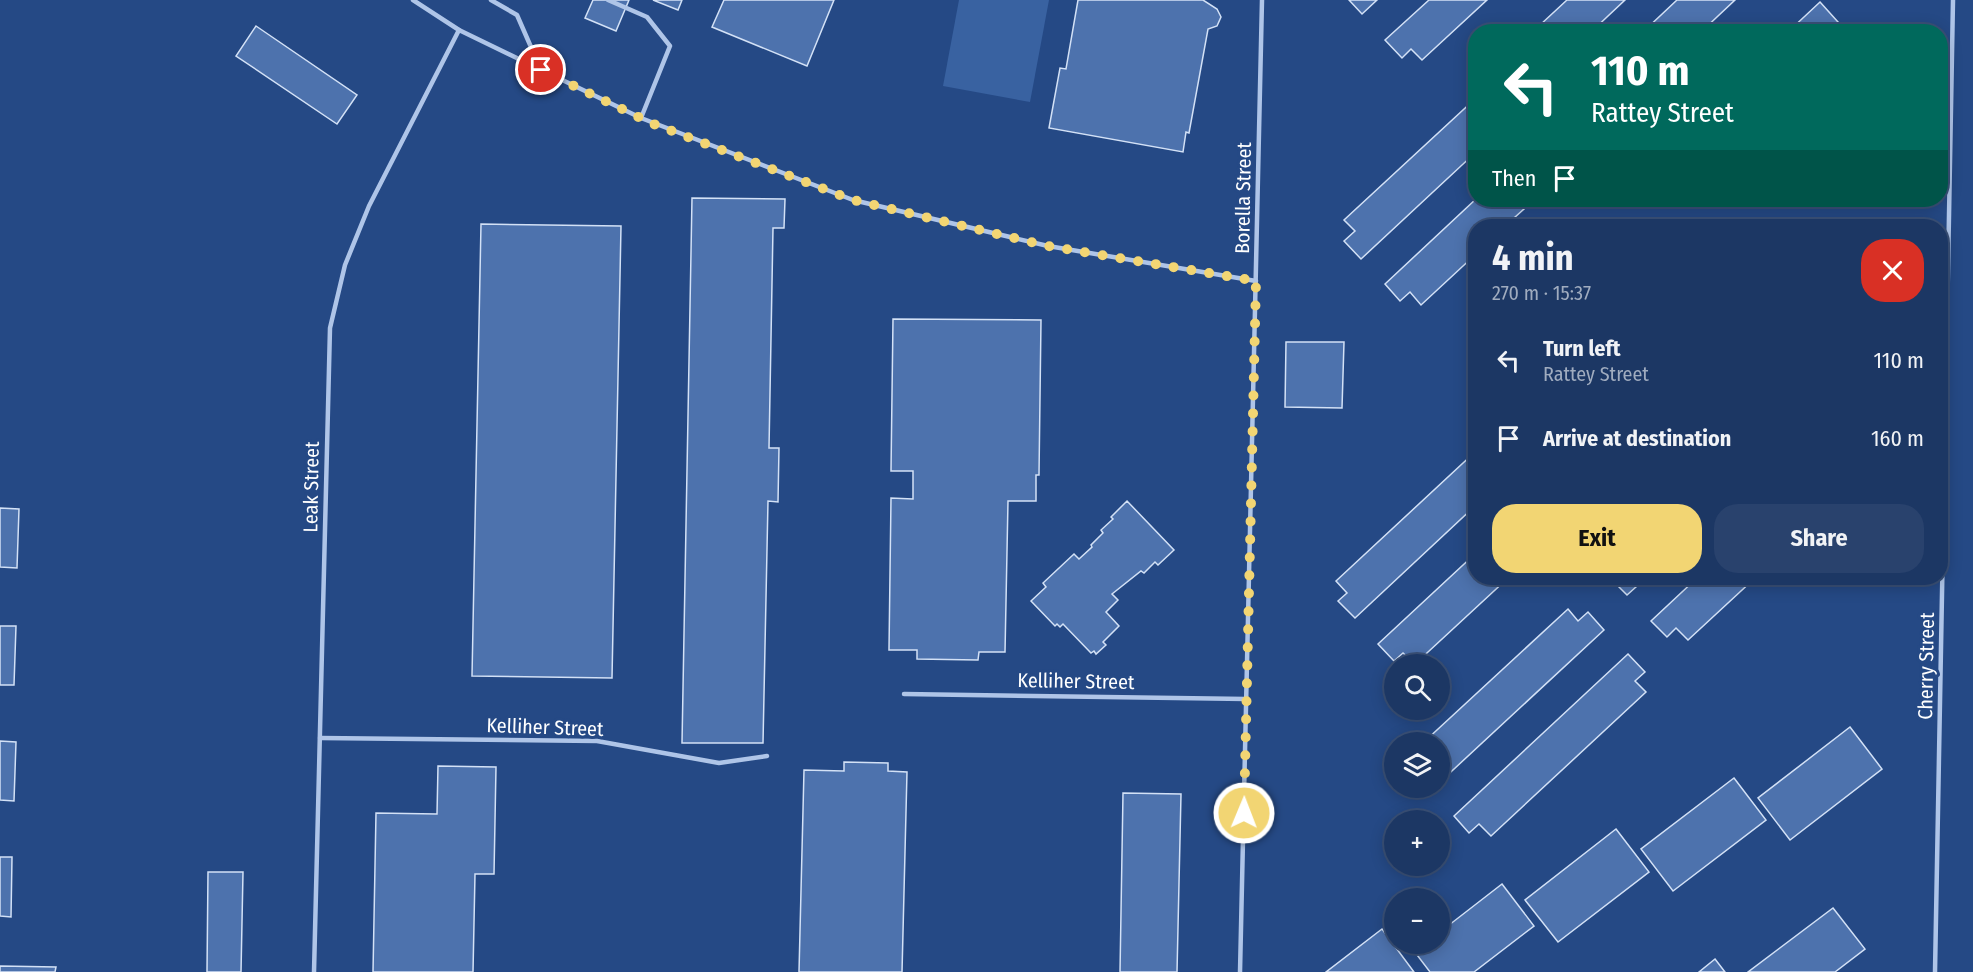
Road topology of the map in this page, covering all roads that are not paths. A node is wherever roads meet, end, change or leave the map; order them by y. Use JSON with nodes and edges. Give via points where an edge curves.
{"nodes":[{"id":1,"x":413,"y":0,"type":"edge"},
{"id":2,"x":491,"y":0,"type":"edge"},
{"id":3,"x":608,"y":0,"type":"edge"},
{"id":4,"x":1262,"y":0,"type":"edge"},
{"id":5,"x":1953,"y":0,"type":"edge"},
{"id":6,"x":459,"y":30,"type":"junction"},
{"id":7,"x":541,"y":70,"type":"junction"},
{"id":8,"x":641,"y":118,"type":"junction"},
{"id":9,"x":1948,"y":270,"type":"edge"},
{"id":10,"x":1256,"y":281,"type":"junction"},
{"id":11,"x":1942,"y":585,"type":"edge"},
{"id":12,"x":904,"y":694,"type":"dead end"},
{"id":13,"x":1246,"y":699,"type":"junction"},
{"id":14,"x":320,"y":738,"type":"junction"},
{"id":15,"x":767,"y":756,"type":"dead end"},
{"id":16,"x":314,"y":972,"type":"edge"},
{"id":17,"x":1240,"y":972,"type":"edge"},
{"id":18,"x":1935,"y":972,"type":"edge"}],
"edges":[{"from":1,"to":6,"type":"lane"},
{"from":2,"to":7,"type":"lane","via":[[517,15]]},
{"from":3,"to":8,"type":"lane","via":[[647,17],[670,46]]},
{"from":4,"to":10,"type":"lane","name":"Borella Street"},
{"from":5,"to":9,"type":"lane","name":"Cherry Street"},
{"from":6,"to":7,"type":"lane"},
{"from":6,"to":14,"type":"lane","name":"Leak Street","via":[[369,206],[345,265],[330,328]]},
{"from":7,"to":8,"type":"lane"},
{"from":8,"to":10,"type":"lane","via":[[853,200],[1048,246]]},
{"from":10,"to":13,"type":"lane","name":"Borella Street"},
{"from":11,"to":18,"type":"lane","name":"Cherry Street"},
{"from":12,"to":13,"type":"lane","name":"Kelliher Street"},
{"from":13,"to":17,"type":"lane","name":"Borella Street"},
{"from":14,"to":15,"type":"lane","name":"Kelliher Street","via":[[597,741],[719,763]]},
{"from":14,"to":16,"type":"lane","name":"Leak Street"}]}
